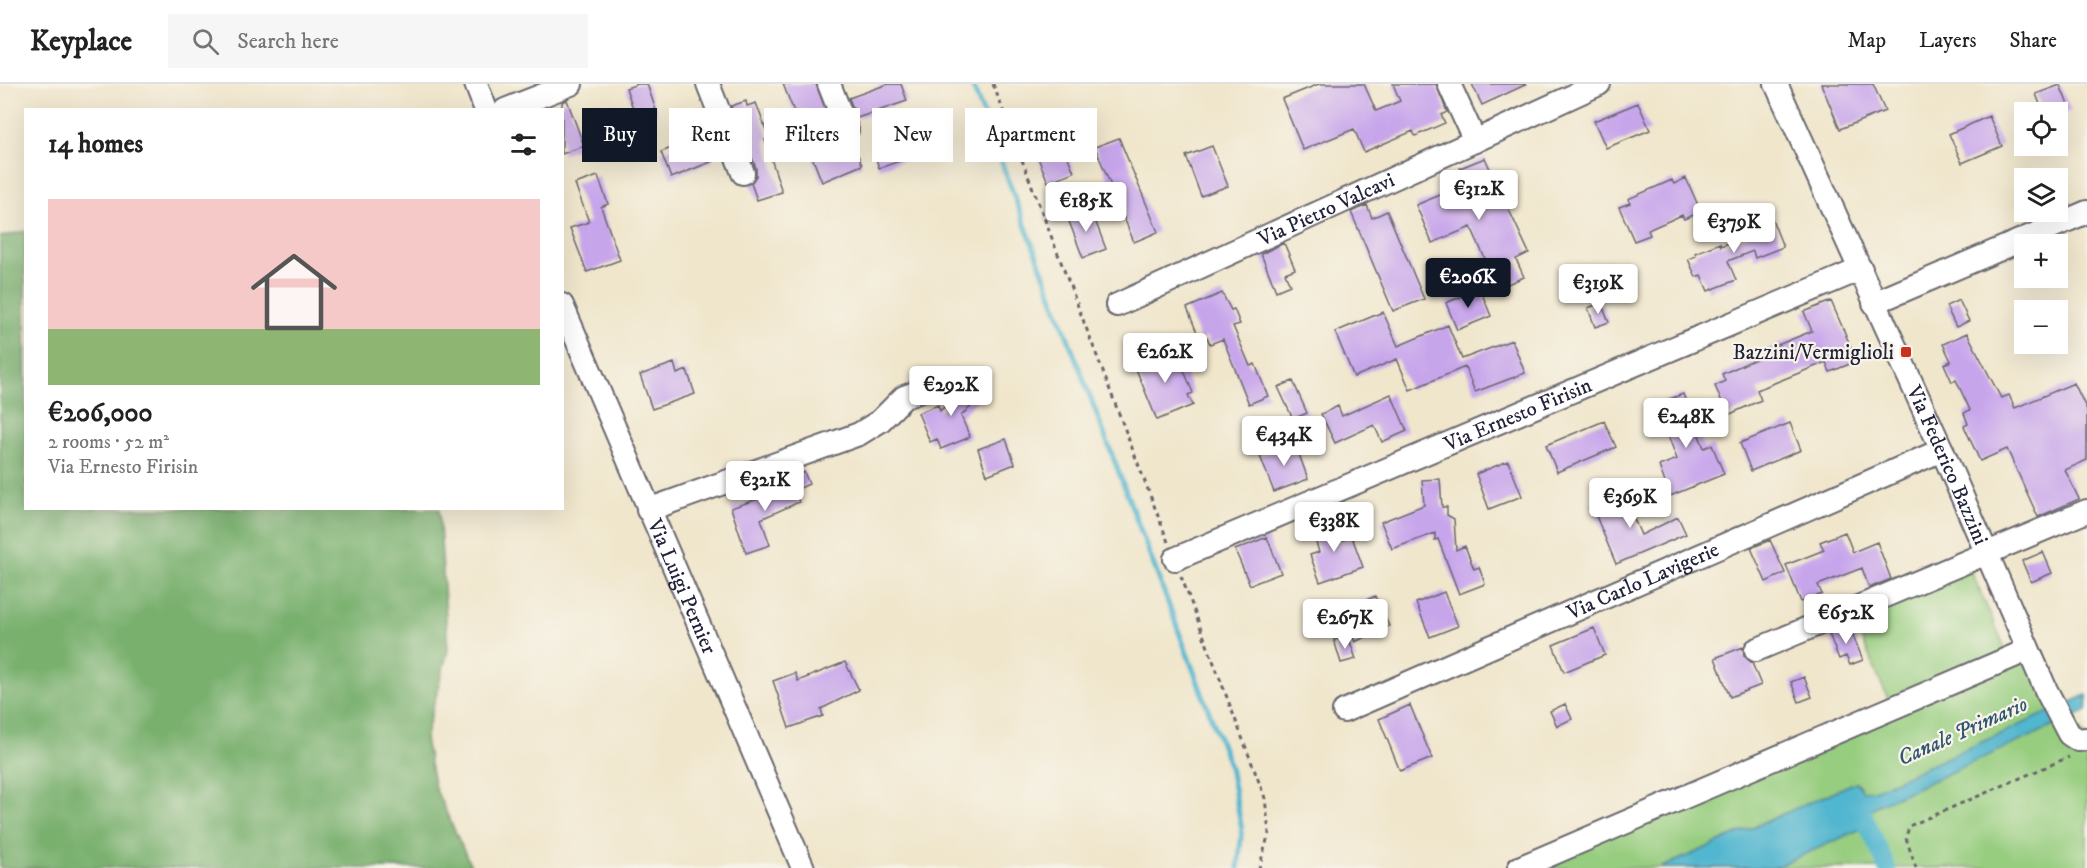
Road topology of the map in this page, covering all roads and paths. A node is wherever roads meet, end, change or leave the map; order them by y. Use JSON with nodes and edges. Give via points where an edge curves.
{"nodes":[{"id":1,"x":476,"y":84,"type":"edge"},
{"id":2,"x":571,"y":84,"type":"edge"},
{"id":3,"x":708,"y":84,"type":"edge"},
{"id":4,"x":830,"y":84,"type":"edge"},
{"id":5,"x":993,"y":84,"type":"edge"},
{"id":6,"x":1449,"y":84,"type":"edge"},
{"id":7,"x":1599,"y":84,"type":"edge"},
{"id":8,"x":1776,"y":84,"type":"edge"},
{"id":9,"x":1555,"y":93,"type":"edge"},
{"id":10,"x":485,"y":108,"type":"edge"},
{"id":11,"x":510,"y":108,"type":"edge"},
{"id":12,"x":839,"y":108,"type":"edge"},
{"id":13,"x":1475,"y":141,"type":"junction"},
{"id":14,"x":744,"y":173,"type":"dead end"},
{"id":15,"x":2087,"y":212,"type":"edge"},
{"id":16,"x":1861,"y":269,"type":"junction"},
{"id":17,"x":1874,"y":303,"type":"junction"},
{"id":18,"x":1117,"y":305,"type":"dead end"},
{"id":19,"x":564,"y":310,"type":"edge"},
{"id":20,"x":954,"y":379,"type":"dead end"},
{"id":21,"x":1942,"y":450,"type":"junction"},
{"id":22,"x":648,"y":510,"type":"junction"},
{"id":23,"x":2087,"y":510,"type":"edge"},
{"id":24,"x":1987,"y":555,"type":"junction"},
{"id":25,"x":1175,"y":559,"type":"junction"},
{"id":26,"x":1756,"y":650,"type":"dead end"},
{"id":27,"x":2028,"y":650,"type":"junction"},
{"id":28,"x":1344,"y":711,"type":"dead end"},
{"id":29,"x":2075,"y":735,"type":"edge"},
{"id":30,"x":803,"y":868,"type":"edge"},
{"id":31,"x":1259,"y":868,"type":"edge"},
{"id":32,"x":1519,"y":868,"type":"edge"},
{"id":33,"x":1916,"y":868,"type":"edge"}],
"edges":[{"from":1,"to":10,"type":"street"},
{"from":2,"to":11,"type":"street"},
{"from":3,"to":14,"type":"street"},
{"from":4,"to":12,"type":"street"},
{"from":5,"to":25,"type":"path"},
{"from":6,"to":13,"type":"street"},
{"from":7,"to":9,"type":"street","name":"Via Pietro Valcavi"},
{"from":8,"to":16,"type":"street","name":"Via Federico Bazzini"},
{"from":9,"to":13,"type":"street","name":"Via Pietro Valcavi"},
{"from":13,"to":18,"type":"street","name":"Via Pietro Valcavi"},
{"from":15,"to":17,"type":"street"},
{"from":16,"to":17,"type":"street","name":"Via Federico Bazzini"},
{"from":16,"to":25,"type":"street","name":"Via Ernesto Firisin"},
{"from":17,"to":21,"type":"street","name":"Via Federico Bazzini"},
{"from":19,"to":22,"type":"street","name":"Via Luigi Pernier"},
{"from":20,"to":22,"type":"street","via":[[904,397],[880,421],[859,434]]},
{"from":21,"to":24,"type":"street","name":"Via Federico Bazzini"},
{"from":21,"to":28,"type":"street","name":"Via Carlo Lavigerie"},
{"from":22,"to":30,"type":"street","name":"Via Luigi Pernier"},
{"from":23,"to":24,"type":"street"},
{"from":24,"to":26,"type":"street"},
{"from":24,"to":27,"type":"street","name":"Via Federico Bazzini"},
{"from":25,"to":31,"type":"path","via":[[1265,798],[1269,832]]},
{"from":27,"to":29,"type":"street","name":"Via Federico Bazzini","via":[[2046,690]]},
{"from":27,"to":32,"type":"street"},
{"from":29,"to":33,"type":"path","via":[[2074,756],[1910,826],[1906,838]]}]}
